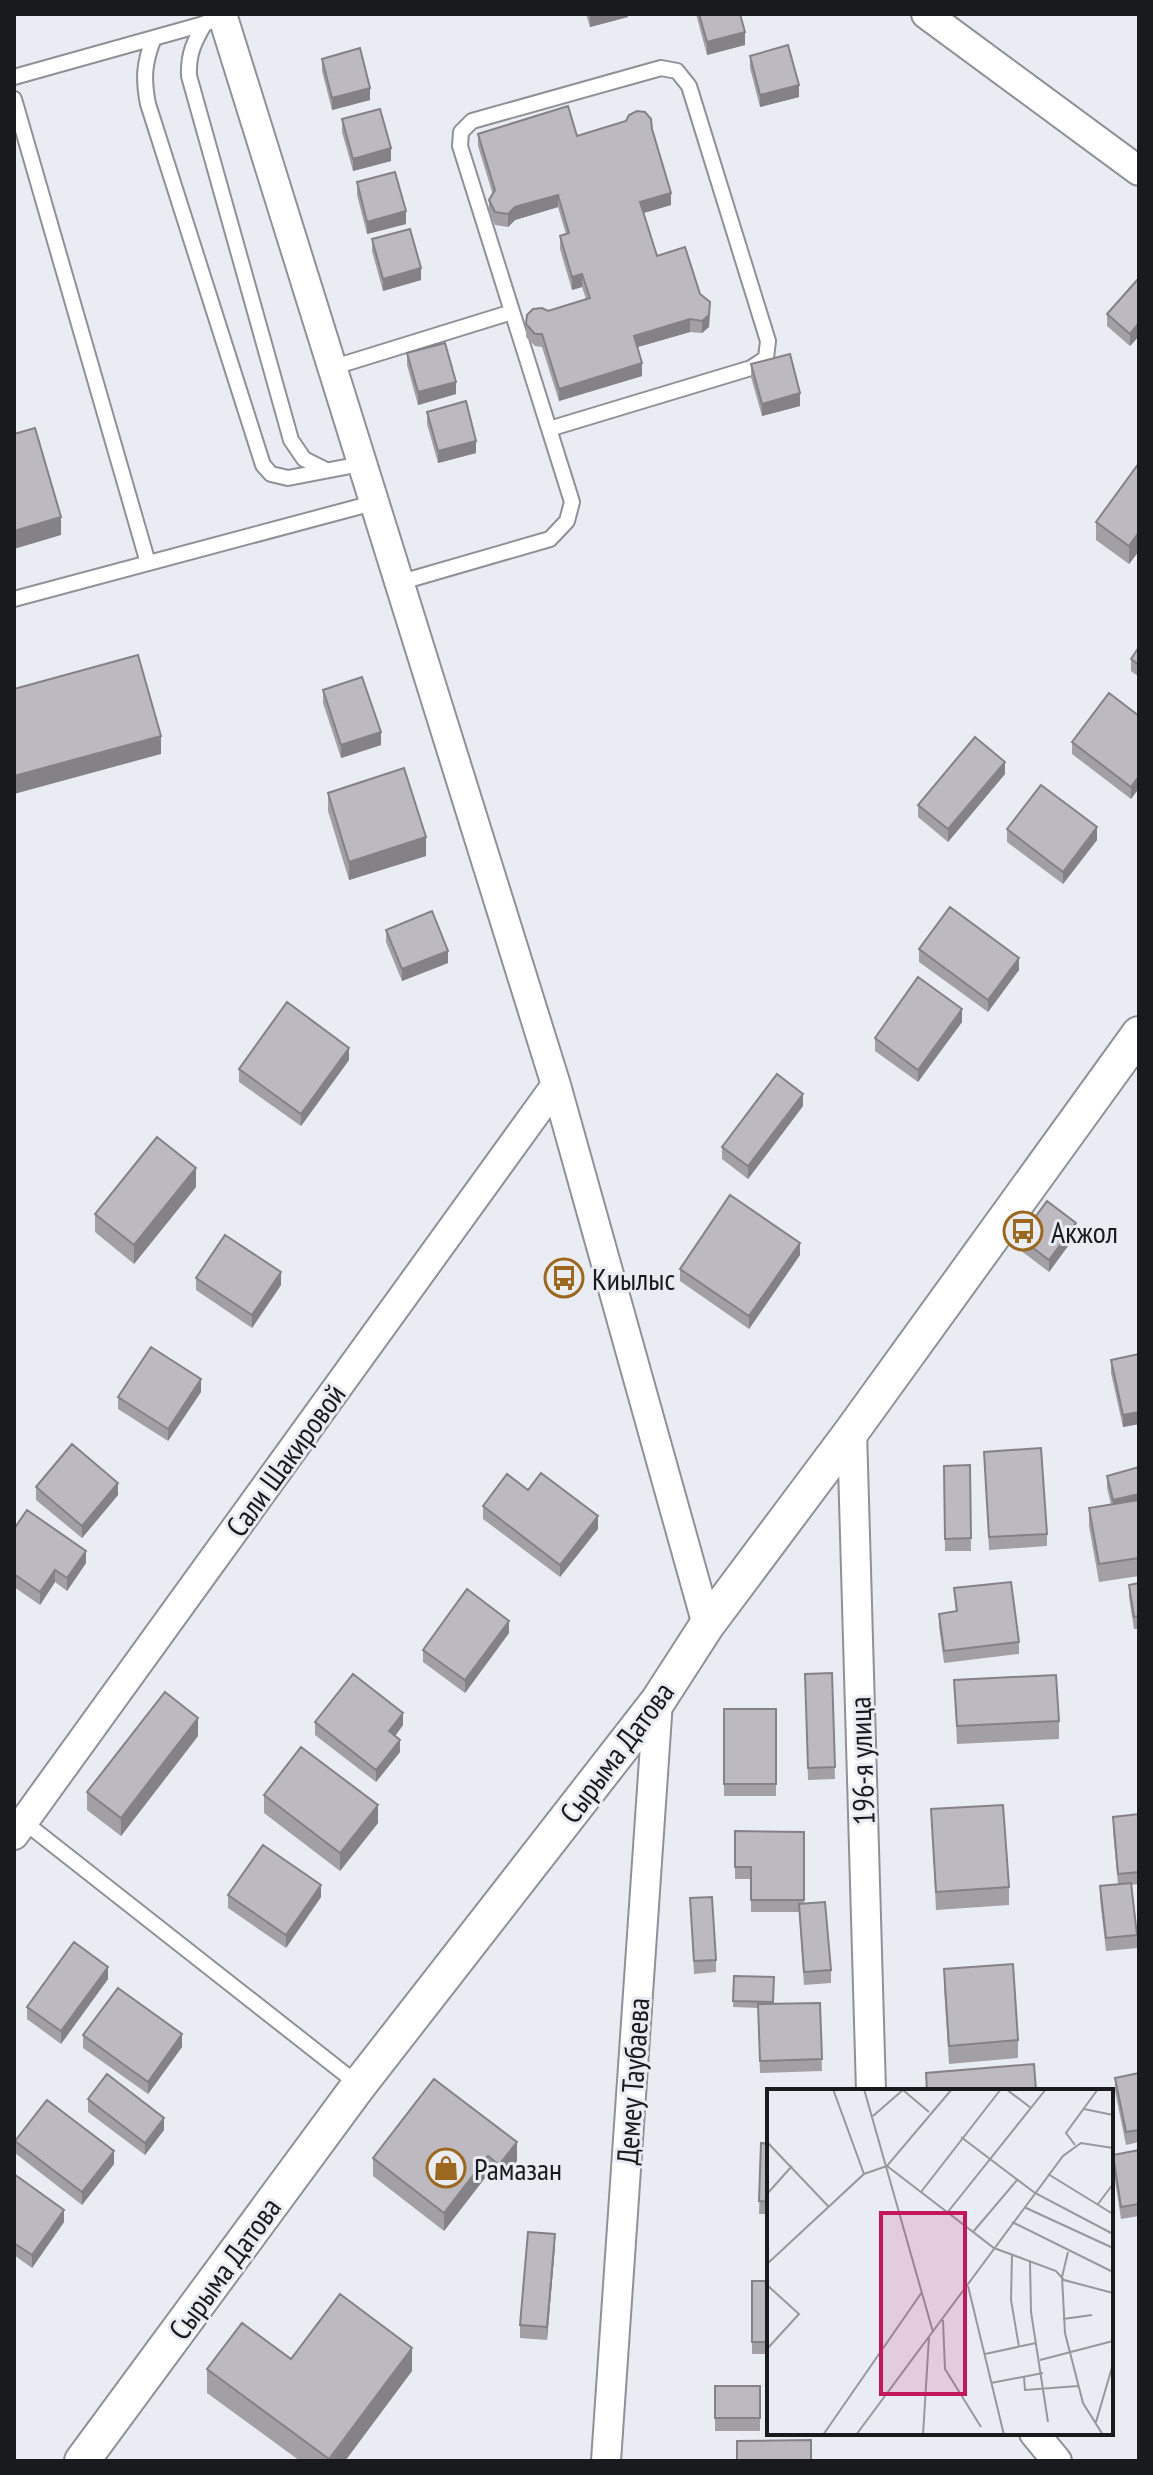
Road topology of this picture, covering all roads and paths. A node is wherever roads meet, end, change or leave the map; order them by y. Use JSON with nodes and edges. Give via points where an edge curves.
{"nodes":[{"id":1,"x":926,"y":14,"type":"edge"},
{"id":2,"x":216,"y":19,"type":"edge"},
{"id":3,"x":154,"y":38,"type":"junction"},
{"id":4,"x":14,"y":77,"type":"edge"},
{"id":5,"x":14,"y":99,"type":"edge"},
{"id":6,"x":1139,"y":171,"type":"edge"},
{"id":7,"x":512,"y":312,"type":"junction"},
{"id":8,"x":331,"y":368,"type":"junction"},
{"id":9,"x":549,"y":429,"type":"junction"},
{"id":10,"x":361,"y":464,"type":"junction"},
{"id":11,"x":326,"y":470,"type":"junction"},
{"id":12,"x":373,"y":503,"type":"junction"},
{"id":13,"x":148,"y":563,"type":"junction"},
{"id":14,"x":398,"y":583,"type":"junction"},
{"id":15,"x":14,"y":599,"type":"edge"},
{"id":16,"x":1139,"y":1034,"type":"edge"},
{"id":17,"x":556,"y":1085,"type":"junction"},
{"id":18,"x":852,"y":1431,"type":"junction"},
{"id":19,"x":707,"y":1625,"type":"junction"},
{"id":20,"x":658,"y":1701,"type":"junction"},
{"id":21,"x":19,"y":1828,"type":"edge"},
{"id":22,"x":359,"y":2085,"type":"junction"},
{"id":23,"x":871,"y":2089,"type":"edge"},
{"id":24,"x":1036,"y":2435,"type":"edge"},
{"id":25,"x":82,"y":2461,"type":"edge"},
{"id":26,"x":606,"y":2461,"type":"edge"},
{"id":27,"x":1057,"y":2461,"type":"edge"}],
"edges":[{"from":1,"to":6,"type":"street"},
{"from":2,"to":3,"type":"lane"},
{"from":2,"to":8,"type":"street"},
{"from":2,"to":11,"type":"lane","via":[[192,45],[189,76],[291,440],[304,459]]},
{"from":3,"to":4,"type":"lane"},
{"from":3,"to":11,"type":"lane","via":[[145,59],[148,104],[263,465],[271,474],[288,478]]},
{"from":5,"to":13,"type":"lane"},
{"from":7,"to":8,"type":"lane"},
{"from":7,"to":9,"type":"lane"},
{"from":7,"to":9,"type":"lane","via":[[460,146],[461,132],[472,121],[661,68],[677,71],[689,86],[768,341],[766,358],[751,368]]},
{"from":8,"to":10,"type":"street"},
{"from":9,"to":14,"type":"lane","via":[[572,502],[567,521],[550,539]]},
{"from":10,"to":11,"type":"lane"},
{"from":10,"to":12,"type":"street"},
{"from":12,"to":13,"type":"lane"},
{"from":12,"to":14,"type":"street"},
{"from":13,"to":15,"type":"lane"},
{"from":14,"to":17,"type":"street"},
{"from":16,"to":18,"type":"street","name":"Сырыма Датова"},
{"from":17,"to":19,"type":"street"},
{"from":17,"to":21,"type":"street","name":"Сали Шакировой"},
{"from":18,"to":19,"type":"street","name":"Сырыма Датова"},
{"from":18,"to":23,"type":"street","name":"196-я улица"},
{"from":19,"to":20,"type":"street","name":"Сырыма Датова"},
{"from":20,"to":22,"type":"street","name":"Сырыма Датова"},
{"from":20,"to":26,"type":"street","name":"Демеу Таубаева"},
{"from":21,"to":22,"type":"lane"},
{"from":22,"to":25,"type":"street","name":"Сырыма Датова"},
{"from":24,"to":27,"type":"street"}]}
